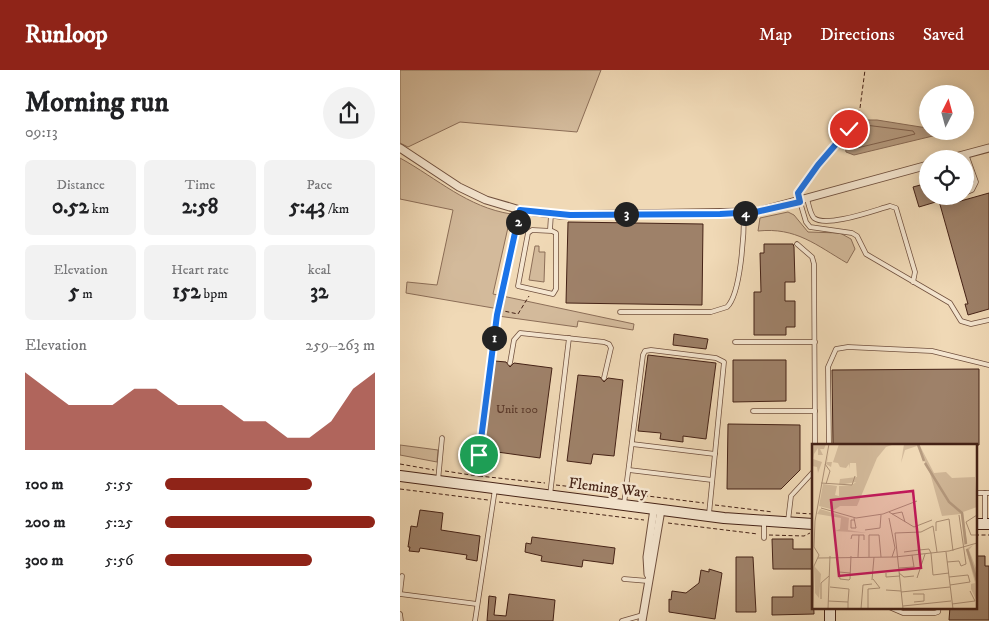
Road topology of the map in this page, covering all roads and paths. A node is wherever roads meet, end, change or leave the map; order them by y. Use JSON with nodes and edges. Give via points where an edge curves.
{"nodes":[{"id":1,"x":865,"y":70,"type":"edge"},
{"id":2,"x":400,"y":148,"type":"edge"},
{"id":3,"x":989,"y":148,"type":"edge"},
{"id":4,"x":974,"y":152,"type":"edge"},
{"id":5,"x":919,"y":168,"type":"edge"},
{"id":6,"x":804,"y":201,"type":"junction"},
{"id":7,"x":520,"y":210,"type":"junction"},
{"id":8,"x":551,"y":214,"type":"junction"},
{"id":9,"x":744,"y":214,"type":"junction"},
{"id":10,"x":550,"y":230,"type":"junction"},
{"id":11,"x":796,"y":244,"type":"dead end"},
{"id":12,"x":914,"y":282,"type":"junction"},
{"id":13,"x":531,"y":290,"type":"junction"},
{"id":14,"x":498,"y":310,"type":"junction"},
{"id":15,"x":620,"y":312,"type":"dead end"},
{"id":16,"x":989,"y":320,"type":"edge"},
{"id":17,"x":569,"y":338,"type":"junction"},
{"id":18,"x":735,"y":342,"type":"dead end"},
{"id":19,"x":815,"y":342,"type":"junction"},
{"id":20,"x":510,"y":363,"type":"dead end"},
{"id":21,"x":989,"y":365,"type":"edge"},
{"id":22,"x":604,"y":378,"type":"dead end"},
{"id":23,"x":753,"y":411,"type":"dead end"},
{"id":24,"x":815,"y":411,"type":"junction"},
{"id":25,"x":442,"y":438,"type":"dead end"},
{"id":26,"x":632,"y":444,"type":"junction"},
{"id":27,"x":815,"y":444,"type":"edge"},
{"id":28,"x":828,"y":444,"type":"edge"},
{"id":29,"x":715,"y":454,"type":"junction"},
{"id":30,"x":628,"y":470,"type":"junction"},
{"id":31,"x":812,"y":473,"type":"edge"},
{"id":32,"x":471,"y":475,"type":"dead end"},
{"id":33,"x":400,"y":476,"type":"edge"},
{"id":34,"x":479,"y":476,"type":"junction"},
{"id":35,"x":712,"y":480,"type":"junction"},
{"id":36,"x":438,"y":481,"type":"junction"},
{"id":37,"x":552,"y":484,"type":"junction"},
{"id":38,"x":400,"y":489,"type":"edge"},
{"id":39,"x":495,"y":489,"type":"junction"},
{"id":40,"x":625,"y":493,"type":"junction"},
{"id":41,"x":987,"y":493,"type":"edge"},
{"id":42,"x":550,"y":496,"type":"junction"},
{"id":43,"x":493,"y":501,"type":"junction"},
{"id":44,"x":710,"y":504,"type":"junction"},
{"id":45,"x":624,"y":505,"type":"junction"},
{"id":46,"x":658,"y":510,"type":"junction"},
{"id":47,"x":709,"y":516,"type":"junction"},
{"id":48,"x":788,"y":518,"type":"junction"},
{"id":49,"x":764,"y":521,"type":"junction"},
{"id":50,"x":812,"y":521,"type":"edge"},
{"id":51,"x":656,"y":522,"type":"junction"},
{"id":52,"x":983,"y":524,"type":"edge"},
{"id":53,"x":976,"y":535,"type":"edge"},
{"id":54,"x":989,"y":535,"type":"edge"},
{"id":55,"x":764,"y":536,"type":"junction"},
{"id":56,"x":402,"y":576,"type":"dead end"},
{"id":57,"x":624,"y":579,"type":"dead end"},
{"id":58,"x":648,"y":582,"type":"junction"},
{"id":59,"x":400,"y":594,"type":"edge"},
{"id":60,"x":477,"y":604,"type":"junction"},
{"id":61,"x":830,"y":608,"type":"edge"},
{"id":62,"x":891,"y":608,"type":"edge"},
{"id":63,"x":939,"y":608,"type":"edge"},
{"id":64,"x":400,"y":614,"type":"edge"},
{"id":65,"x":643,"y":618,"type":"edge"},
{"id":66,"x":401,"y":621,"type":"edge"},
{"id":67,"x":475,"y":621,"type":"edge"},
{"id":68,"x":622,"y":621,"type":"edge"},
{"id":69,"x":830,"y":621,"type":"edge"}],
"edges":[{"from":1,"to":6,"type":"path","via":[[860,108],[849,129],[798,193]]},
{"from":2,"to":7,"type":"street","via":[[465,190]]},
{"from":3,"to":4,"type":"street"},
{"from":5,"to":6,"type":"street"},
{"from":6,"to":9,"type":"street"},
{"from":6,"to":12,"type":"lane","via":[[808,226],[852,232],[866,254]]},
{"from":6,"to":12,"type":"lane","via":[[818,219],[837,220],[890,206],[896,208],[915,272]]},
{"from":7,"to":8,"type":"street"},
{"from":7,"to":14,"type":"path"},
{"from":8,"to":9,"type":"street"},
{"from":8,"to":10,"type":"lane"},
{"from":9,"to":15,"type":"lane","via":[[737,278],[733,299],[727,307],[711,312]]},
{"from":10,"to":13,"type":"lane","via":[[556,235],[556,291],[550,294]]},
{"from":10,"to":13,"type":"lane","via":[[528,233],[518,284],[520,288]]},
{"from":11,"to":19,"type":"lane","via":[[814,261]]},
{"from":12,"to":16,"type":"lane","via":[[950,303],[962,321],[971,324]]},
{"from":13,"to":14,"type":"path","via":[[518,314]]},
{"from":14,"to":34,"type":"path","via":[[479,449]]},
{"from":17,"to":20,"type":"lane","via":[[520,333],[514,340]]},
{"from":17,"to":22,"type":"lane","via":[[609,344],[611,348]]},
{"from":17,"to":37,"type":"lane"},
{"from":18,"to":19,"type":"lane"},
{"from":19,"to":24,"type":"lane"},
{"from":21,"to":28,"type":"lane","via":[[925,350],[836,349],[828,367]]},
{"from":23,"to":24,"type":"lane"},
{"from":24,"to":27,"type":"lane"},
{"from":25,"to":36,"type":"lane"},
{"from":26,"to":29,"type":"lane"},
{"from":26,"to":29,"type":"lane","via":[[643,354],[651,350],[723,361]]},
{"from":26,"to":30,"type":"lane"},
{"from":29,"to":35,"type":"lane"},
{"from":30,"to":35,"type":"lane"},
{"from":30,"to":40,"type":"lane"},
{"from":31,"to":48,"type":"lane","via":[[791,496]]},
{"from":32,"to":34,"type":"path"},
{"from":33,"to":36,"type":"street","name":"Fleming Way"},
{"from":34,"to":37,"type":"path"},
{"from":35,"to":44,"type":"lane"},
{"from":36,"to":39,"type":"street","name":"Fleming Way"},
{"from":37,"to":40,"type":"path"},
{"from":37,"to":42,"type":"lane"},
{"from":38,"to":43,"type":"path"},
{"from":39,"to":42,"type":"street","name":"Fleming Way"},
{"from":39,"to":43,"type":"lane"},
{"from":40,"to":44,"type":"path"},
{"from":40,"to":45,"type":"lane"},
{"from":41,"to":52,"type":"lane"},
{"from":42,"to":45,"type":"street","name":"Fleming Way"},
{"from":43,"to":51,"type":"path"},
{"from":43,"to":60,"type":"lane"},
{"from":44,"to":47,"type":"lane"},
{"from":44,"to":48,"type":"path"},
{"from":45,"to":46,"type":"street","name":"Fleming Way"},
{"from":46,"to":47,"type":"street","name":"Fleming Way"},
{"from":46,"to":51,"type":"street"},
{"from":47,"to":49,"type":"street","name":"Fleming Way"},
{"from":48,"to":49,"type":"street","name":"Fleming Way"},
{"from":48,"to":50,"type":"street","name":"Fleming Way"},
{"from":49,"to":55,"type":"lane"},
{"from":50,"to":55,"type":"path","via":[[804,536]]},
{"from":51,"to":55,"type":"path"},
{"from":51,"to":58,"type":"street","via":[[647,557]]},
{"from":53,"to":54,"type":"path"},
{"from":56,"to":59,"type":"lane"},
{"from":57,"to":58,"type":"lane"},
{"from":58,"to":65,"type":"street"},
{"from":59,"to":60,"type":"lane"},
{"from":60,"to":67,"type":"lane"},
{"from":61,"to":69,"type":"street"},
{"from":62,"to":63,"type":"lane","via":[[903,613],[934,614]]},
{"from":64,"to":66,"type":"lane"},
{"from":65,"to":68,"type":"lane"}]}
